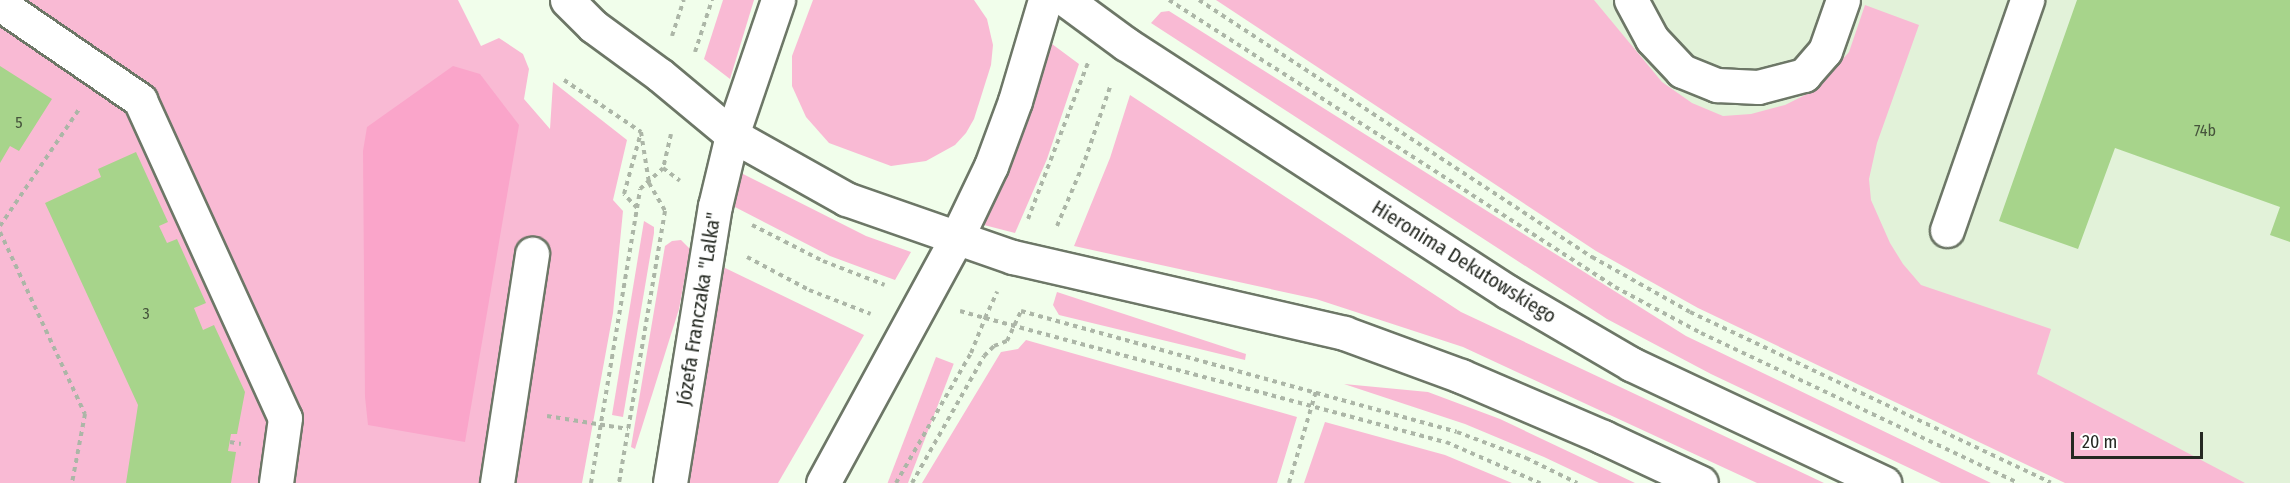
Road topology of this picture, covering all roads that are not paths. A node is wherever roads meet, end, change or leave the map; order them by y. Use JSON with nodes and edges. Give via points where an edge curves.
{"nodes":[{"id":1,"x":567,"y":0,"type":"edge"},
{"id":2,"x":778,"y":0,"type":"edge"},
{"id":3,"x":1045,"y":0,"type":"edge"},
{"id":4,"x":1066,"y":0,"type":"edge"},
{"id":5,"x":1630,"y":0,"type":"edge"},
{"id":6,"x":1843,"y":0,"type":"edge"},
{"id":7,"x":2027,"y":0,"type":"edge"},
{"id":8,"x":0,"y":4,"type":"edge"},
{"id":9,"x":732,"y":135,"type":"junction"},
{"id":10,"x":1947,"y":230,"type":"dead end"},
{"id":11,"x":956,"y":239,"type":"junction"},
{"id":12,"x":532,"y":254,"type":"dead end"},
{"id":13,"x":276,"y":483,"type":"edge"},
{"id":14,"x":497,"y":483,"type":"edge"},
{"id":15,"x":670,"y":483,"type":"edge"},
{"id":16,"x":823,"y":483,"type":"edge"},
{"id":17,"x":1701,"y":483,"type":"edge"},
{"id":18,"x":1884,"y":483,"type":"edge"}],
"edges":[{"from":1,"to":9,"type":"street","via":[[593,26]]},
{"from":2,"to":9,"type":"street","name":"Józefa Franczaka \"Lalka\""},
{"from":3,"to":11,"type":"street","via":[[995,155]]},
{"from":4,"to":18,"type":"street","name":"Hieronima Dekutowskiego","via":[[1126,44],[1508,292],[1631,364]]},
{"from":5,"to":6,"type":"street","via":[[1652,39],[1682,71],[1716,85],[1758,87],[1804,75],[1825,51]]},
{"from":7,"to":10,"type":"street"},
{"from":8,"to":13,"type":"street","via":[[140,100],[285,418]]},
{"from":9,"to":11,"type":"street","via":[[846,199]]},
{"from":9,"to":15,"type":"street","name":"Józefa Franczaka \"Lalka\"","via":[[715,206]]},
{"from":11,"to":16,"type":"street"},
{"from":11,"to":17,"type":"street","via":[[1033,262],[1344,333],[1461,376]]},
{"from":12,"to":14,"type":"street"}]}
